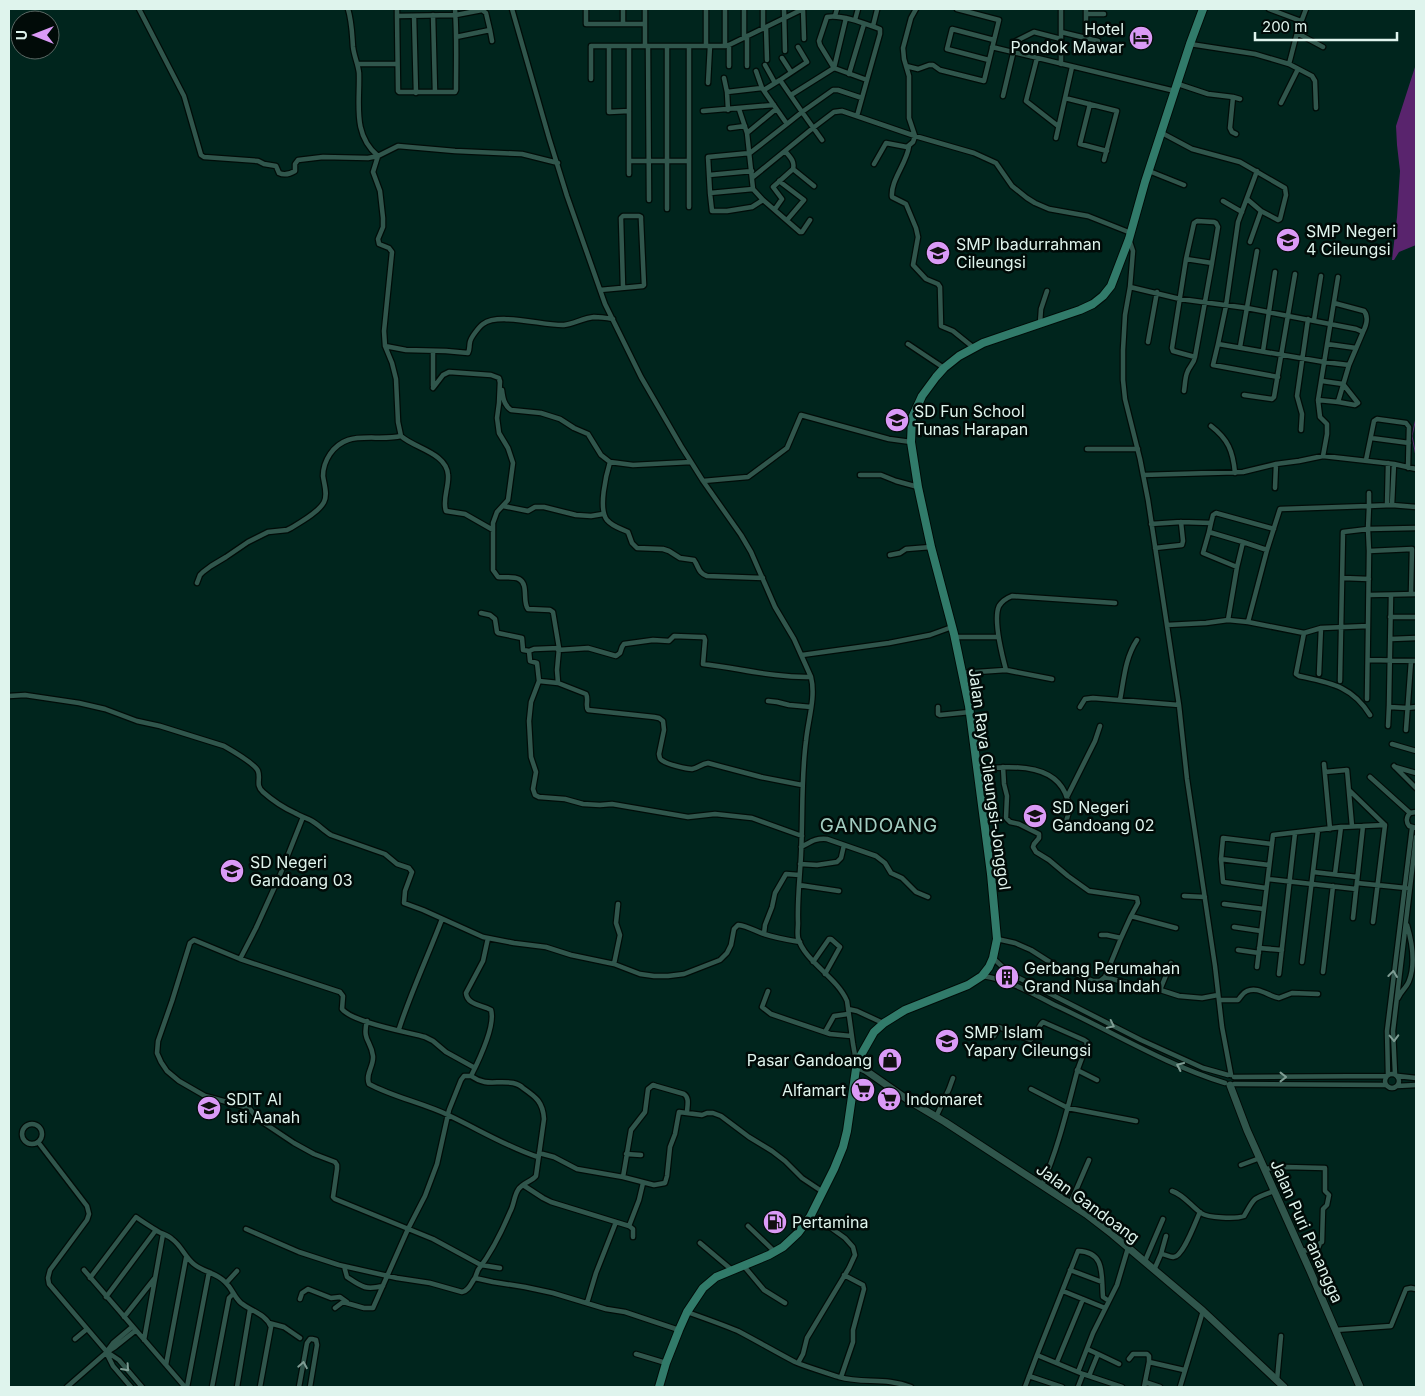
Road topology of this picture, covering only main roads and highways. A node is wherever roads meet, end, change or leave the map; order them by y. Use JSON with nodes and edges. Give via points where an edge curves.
{"nodes":[{"id":1,"x":1203,"y":9,"type":"edge"},
{"id":2,"x":660,"y":1387,"type":"edge"}],
"edges":[{"from":1,"to":2,"type":"main road","name":"Jalan Raya Cileungsi-Jonggol","via":[[1111,286],[1093,304],[1080,310],[983,343],[959,356],[944,368],[922,396],[912,418],[911,442],[918,487],[970,712],[992,874],[997,938],[993,958],[982,976],[968,985],[905,1010],[874,1032],[856,1064],[843,1147],[810,1217],[783,1247],[716,1277],[703,1288],[679,1330]]}]}
